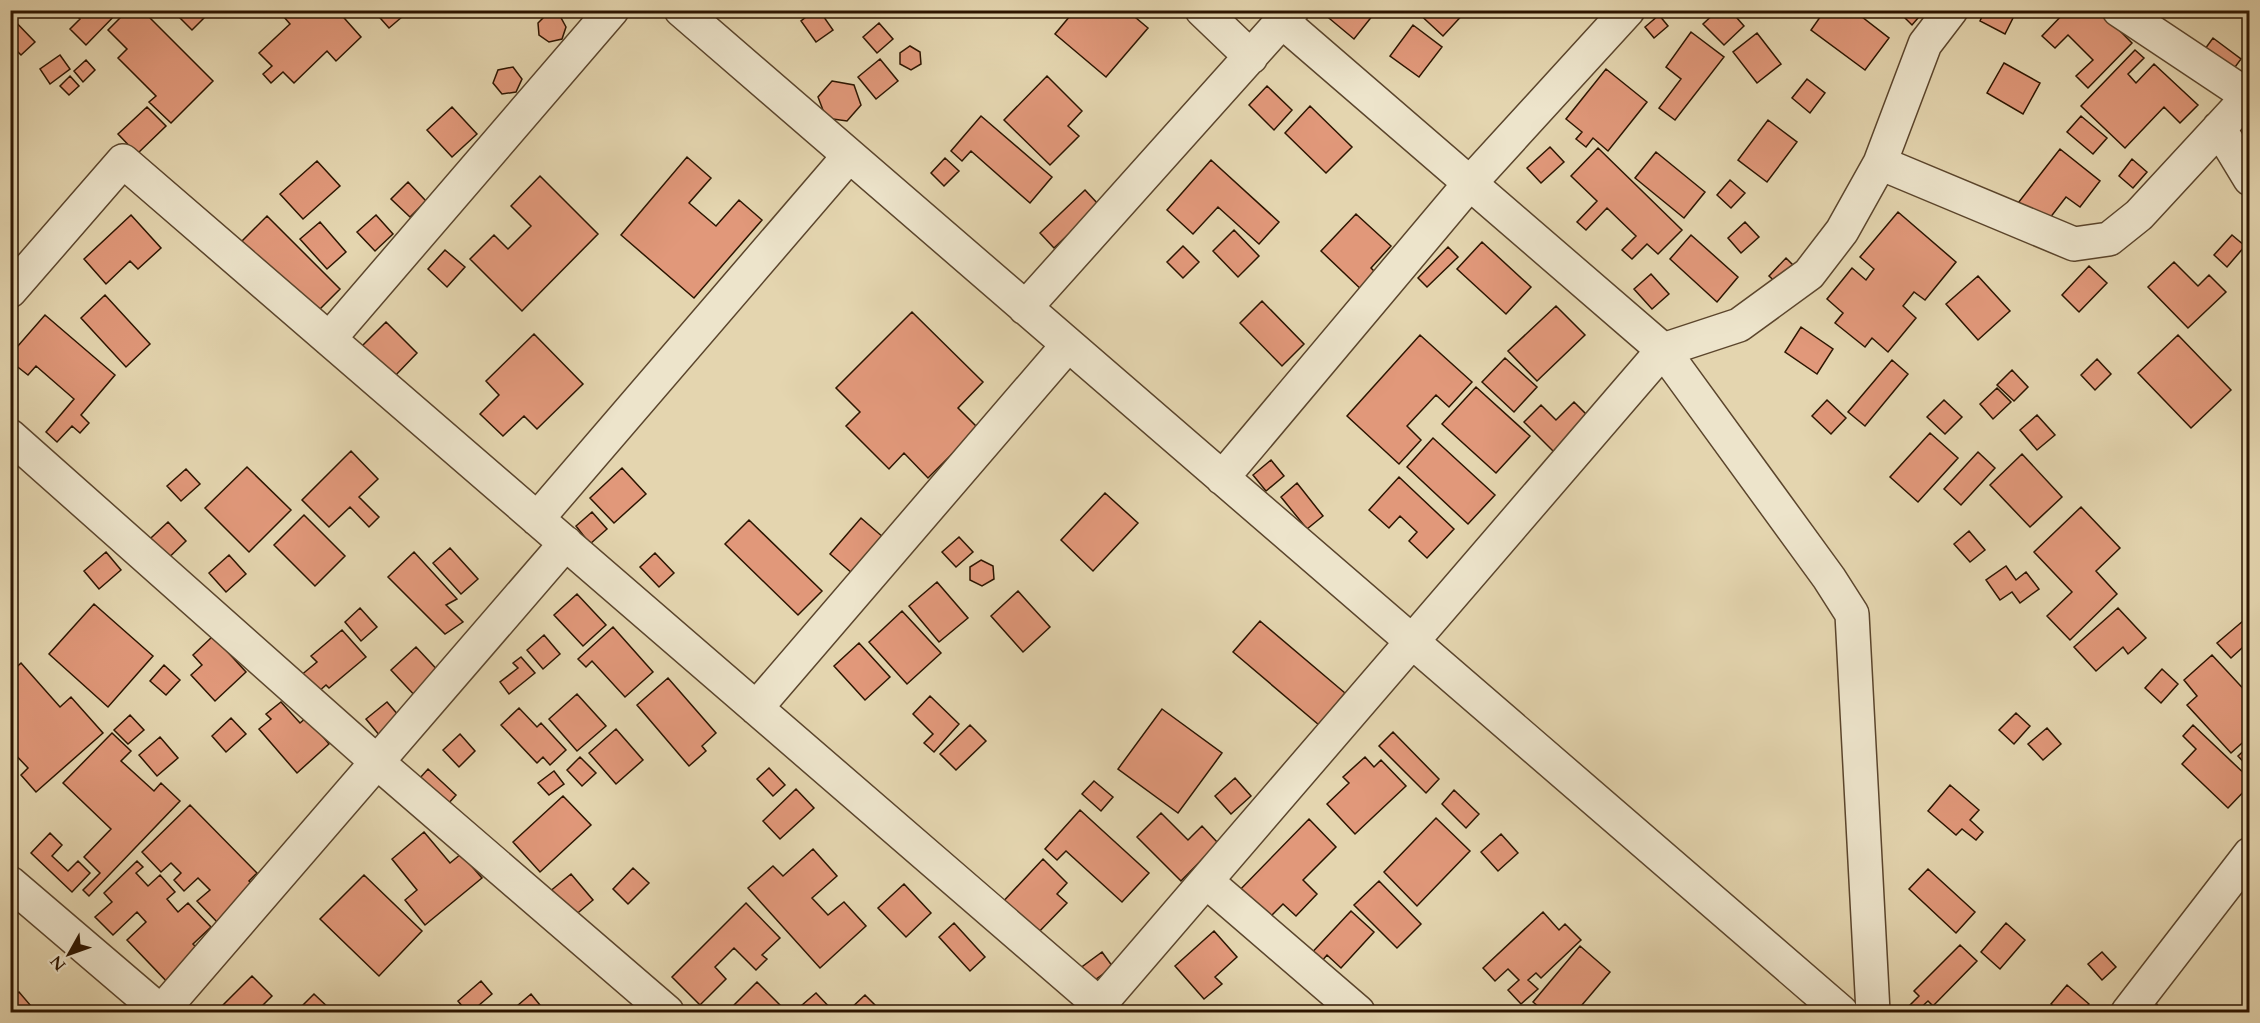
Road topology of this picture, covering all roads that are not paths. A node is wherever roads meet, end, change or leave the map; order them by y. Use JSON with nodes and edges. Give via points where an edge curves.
{"nodes":[{"id":1,"x":612,"y":10,"type":"edge"},
{"id":2,"x":681,"y":10,"type":"edge"},
{"id":3,"x":1202,"y":10,"type":"edge"},
{"id":4,"x":1628,"y":10,"type":"edge"},
{"id":5,"x":1951,"y":10,"type":"edge"},
{"id":6,"x":2118,"y":10,"type":"edge"},
{"id":7,"x":1287,"y":16,"type":"edge"},
{"id":8,"x":1251,"y":57,"type":"junction"},
{"id":9,"x":2249,"y":95,"type":"edge"},
{"id":10,"x":2219,"y":128,"type":"junction"},
{"id":11,"x":849,"y":156,"type":"junction"},
{"id":12,"x":1880,"y":164,"type":"junction"},
{"id":13,"x":2250,"y":179,"type":"edge"},
{"id":14,"x":1470,"y":183,"type":"junction"},
{"id":15,"x":10,"y":291,"type":"edge"},
{"id":16,"x":1025,"y":308,"type":"junction"},
{"id":17,"x":329,"y":339,"type":"junction"},
{"id":18,"x":1068,"y":345,"type":"junction"},
{"id":19,"x":1663,"y":350,"type":"junction"},
{"id":20,"x":10,"y":436,"type":"edge"},
{"id":21,"x":1222,"y":478,"type":"junction"},
{"id":22,"x":537,"y":519,"type":"junction"},
{"id":23,"x":566,"y":543,"type":"junction"},
{"id":24,"x":1412,"y":642,"type":"junction"},
{"id":25,"x":756,"y":708,"type":"junction"},
{"id":26,"x":377,"y":762,"type":"junction"},
{"id":27,"x":2245,"y":868,"type":"edge"},
{"id":28,"x":1206,"y":881,"type":"junction"},
{"id":29,"x":10,"y":883,"type":"edge"},
{"id":30,"x":1096,"y":1009,"type":"edge"},
{"id":31,"x":161,"y":1012,"type":"edge"},
{"id":32,"x":667,"y":1012,"type":"edge"},
{"id":33,"x":1358,"y":1012,"type":"edge"},
{"id":34,"x":1841,"y":1012,"type":"edge"},
{"id":35,"x":1873,"y":1012,"type":"edge"},
{"id":36,"x":2128,"y":1012,"type":"edge"}],
"edges":[{"from":1,"to":17,"type":"street"},
{"from":2,"to":11,"type":"street"},
{"from":3,"to":8,"type":"street"},
{"from":4,"to":14,"type":"street"},
{"from":5,"to":12,"type":"street","via":[[1925,44]]},
{"from":6,"to":9,"type":"street"},
{"from":7,"to":8,"type":"street"},
{"from":7,"to":14,"type":"street"},
{"from":8,"to":16,"type":"street"},
{"from":9,"to":10,"type":"street"},
{"from":10,"to":12,"type":"street","via":[[2139,215],[2109,239],[2074,244]]},
{"from":10,"to":13,"type":"street"},
{"from":11,"to":16,"type":"street"},
{"from":11,"to":22,"type":"street"},
{"from":12,"to":19,"type":"street","via":[[1842,231],[1809,274],[1739,325]]},
{"from":14,"to":19,"type":"street"},
{"from":14,"to":21,"type":"street"},
{"from":15,"to":17,"type":"street","via":[[123,161]]},
{"from":16,"to":18,"type":"street"},
{"from":17,"to":22,"type":"street"},
{"from":18,"to":21,"type":"street"},
{"from":18,"to":25,"type":"street"},
{"from":19,"to":24,"type":"street"},
{"from":19,"to":35,"type":"street","via":[[1852,614]]},
{"from":20,"to":26,"type":"street"},
{"from":21,"to":24,"type":"street"},
{"from":22,"to":23,"type":"street"},
{"from":23,"to":25,"type":"street"},
{"from":23,"to":26,"type":"street"},
{"from":24,"to":28,"type":"street"},
{"from":24,"to":34,"type":"street"},
{"from":25,"to":30,"type":"street"},
{"from":26,"to":31,"type":"street"},
{"from":26,"to":32,"type":"street"},
{"from":27,"to":36,"type":"street"},
{"from":28,"to":30,"type":"street"},
{"from":28,"to":33,"type":"street"},
{"from":29,"to":31,"type":"street"}]}
